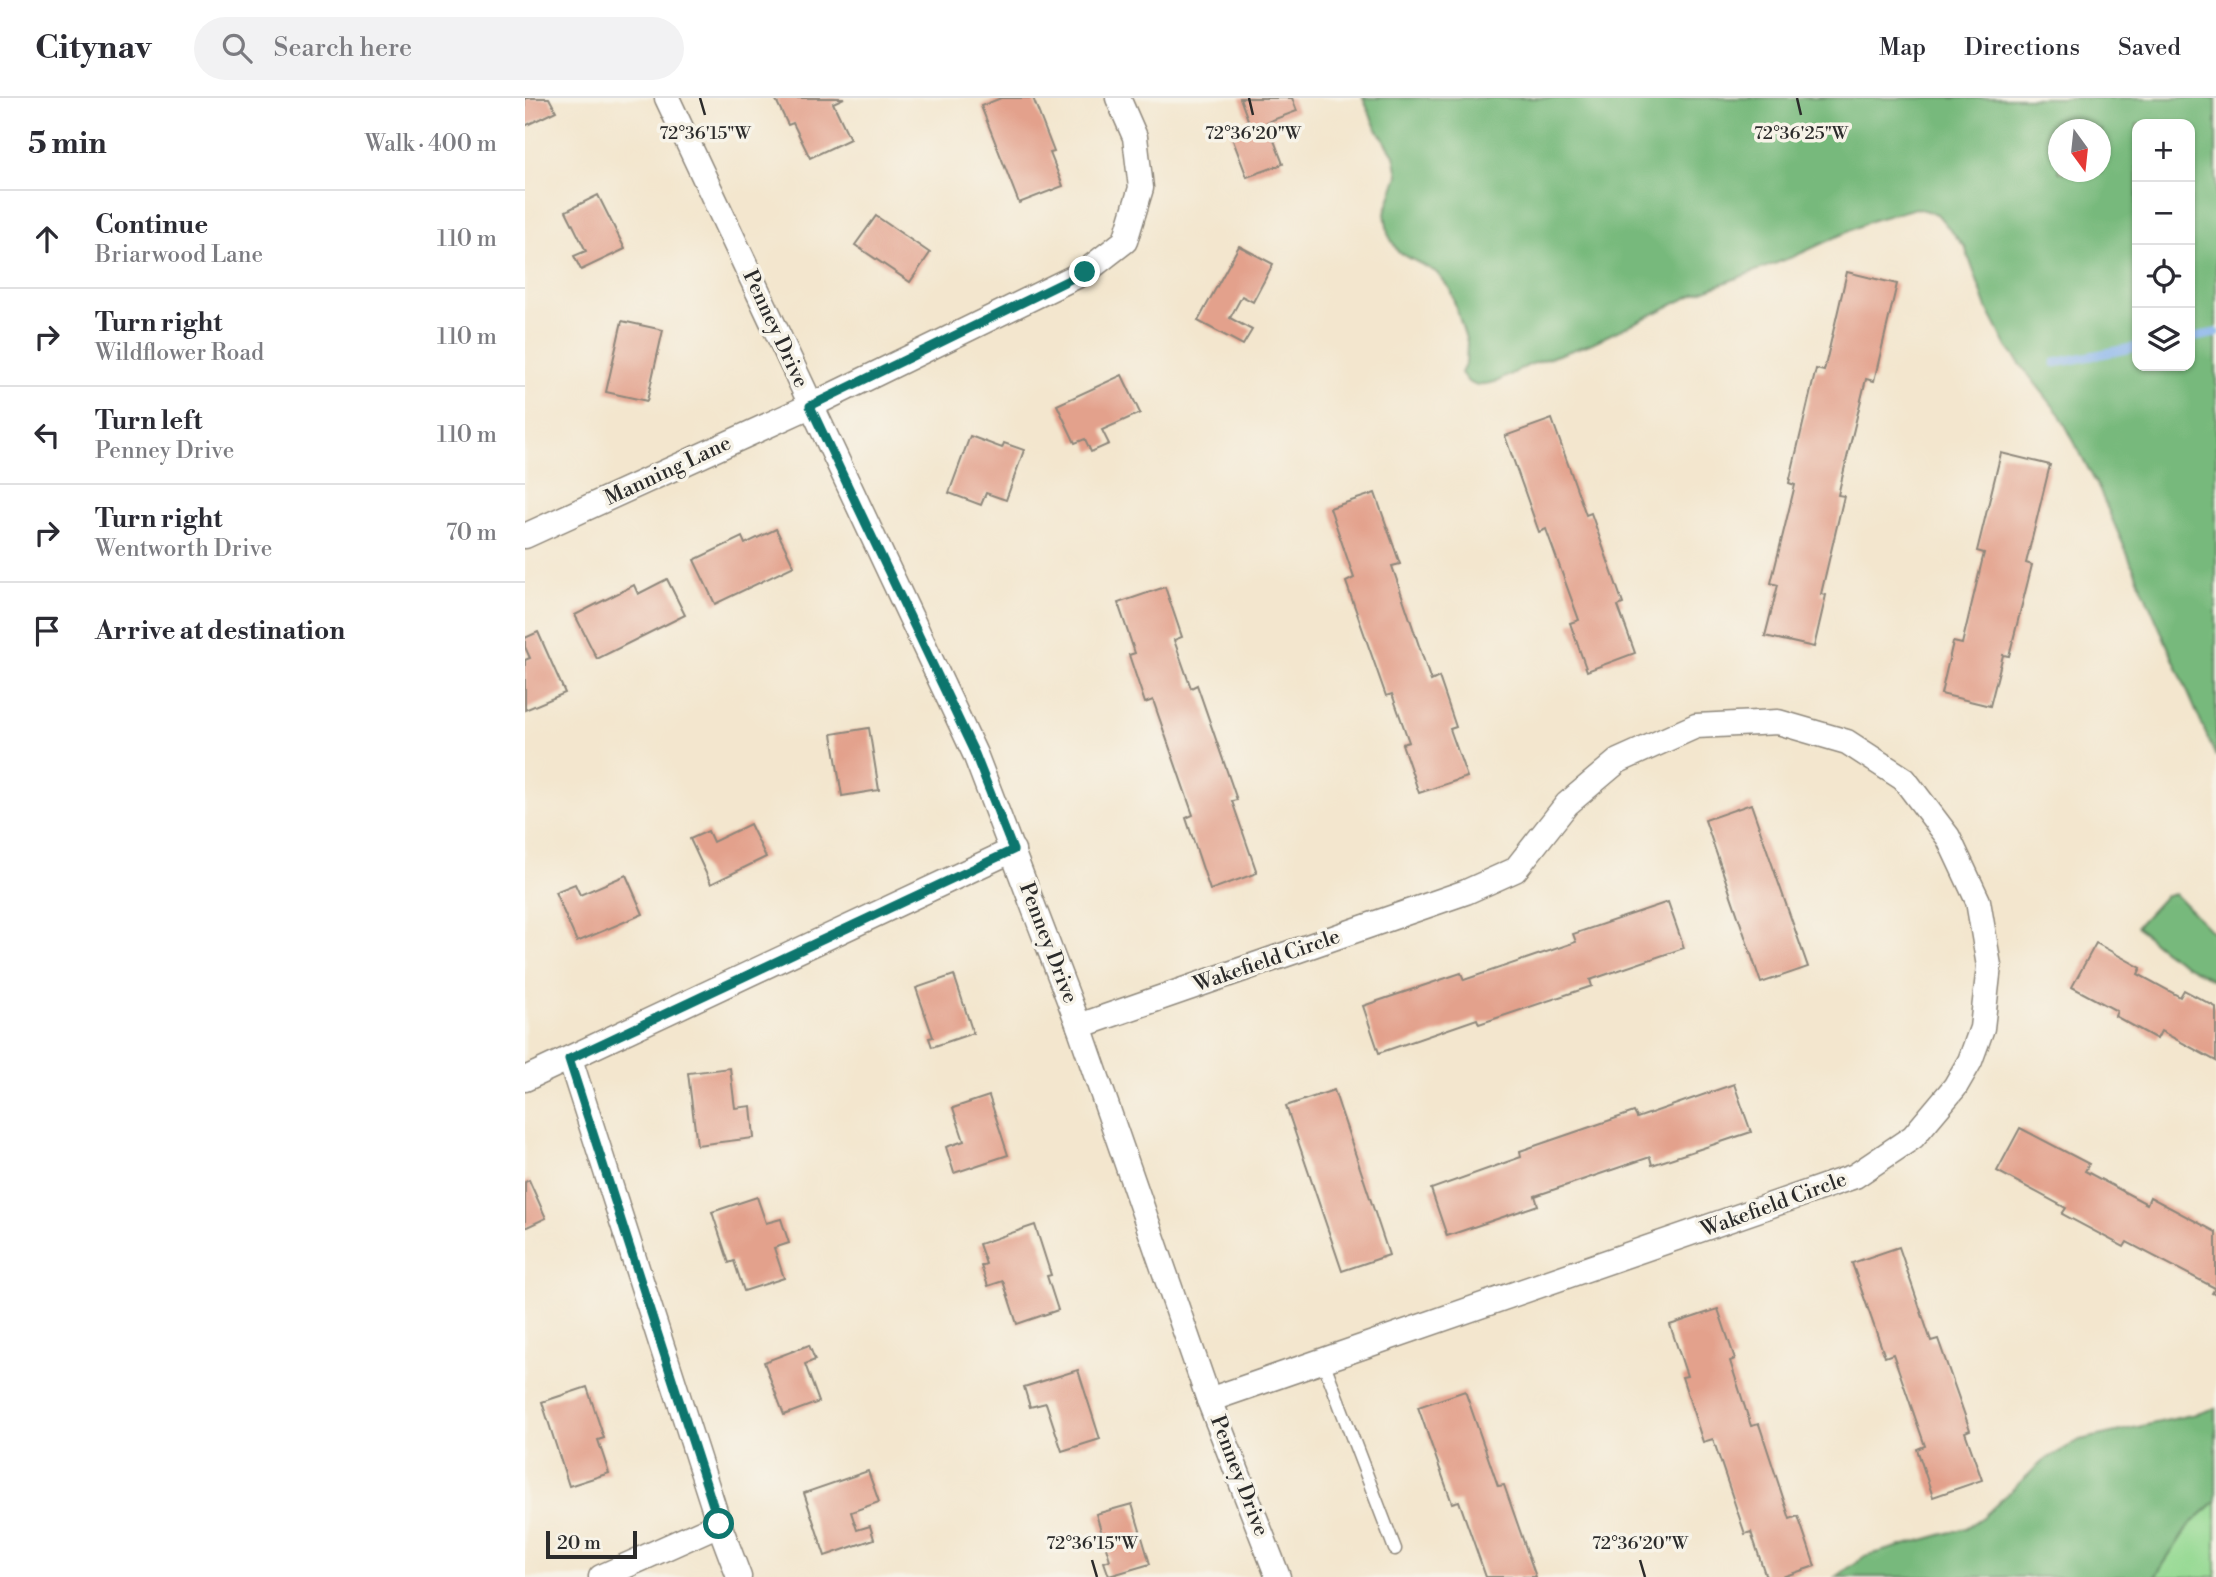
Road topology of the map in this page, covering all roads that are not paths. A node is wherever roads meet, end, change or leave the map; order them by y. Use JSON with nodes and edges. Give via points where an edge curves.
{"nodes":[{"id":1,"x":667,"y":98,"type":"edge"},
{"id":2,"x":1118,"y":98,"type":"edge"},
{"id":3,"x":810,"y":406,"type":"junction"},
{"id":4,"x":525,"y":536,"type":"edge"},
{"id":5,"x":1013,"y":850,"type":"junction"},
{"id":6,"x":1079,"y":1026,"type":"junction"},
{"id":7,"x":569,"y":1059,"type":"junction"},
{"id":8,"x":525,"y":1079,"type":"edge"},
{"id":9,"x":1324,"y":1361,"type":"junction"},
{"id":10,"x":1209,"y":1400,"type":"junction"},
{"id":11,"x":719,"y":1524,"type":"junction"},
{"id":12,"x":1395,"y":1549,"type":"dead end"},
{"id":13,"x":601,"y":1577,"type":"edge"},
{"id":14,"x":739,"y":1577,"type":"edge"},
{"id":15,"x":1278,"y":1577,"type":"edge"}],
"edges":[{"from":1,"to":3,"type":"street","name":"Penney Drive"},
{"from":2,"to":3,"type":"street","name":"Manning Lane","via":[[1135,138],[1142,188],[1125,241],[1085,272]]},
{"from":3,"to":4,"type":"street","name":"Manning Lane"},
{"from":3,"to":5,"type":"street","name":"Penney Drive","via":[[975,754]]},
{"from":5,"to":6,"type":"street","name":"Penney Drive"},
{"from":5,"to":7,"type":"street"},
{"from":6,"to":9,"type":"street","name":"Wakefield Circle","via":[[1466,892],[1515,870],[1567,804],[1618,761],[1696,726],[1778,722],[1847,742],[1904,779],[1948,837],[1978,901],[1989,965],[1982,1028],[1955,1087],[1913,1137],[1855,1176]]},
{"from":6,"to":10,"type":"street","name":"Penney Drive"},
{"from":7,"to":8,"type":"street"},
{"from":7,"to":11,"type":"street"},
{"from":9,"to":10,"type":"street","name":"Wakefield Circle"},
{"from":9,"to":12,"type":"lane"},
{"from":10,"to":15,"type":"street","name":"Penney Drive"},
{"from":11,"to":13,"type":"street"},
{"from":11,"to":14,"type":"street"}]}
